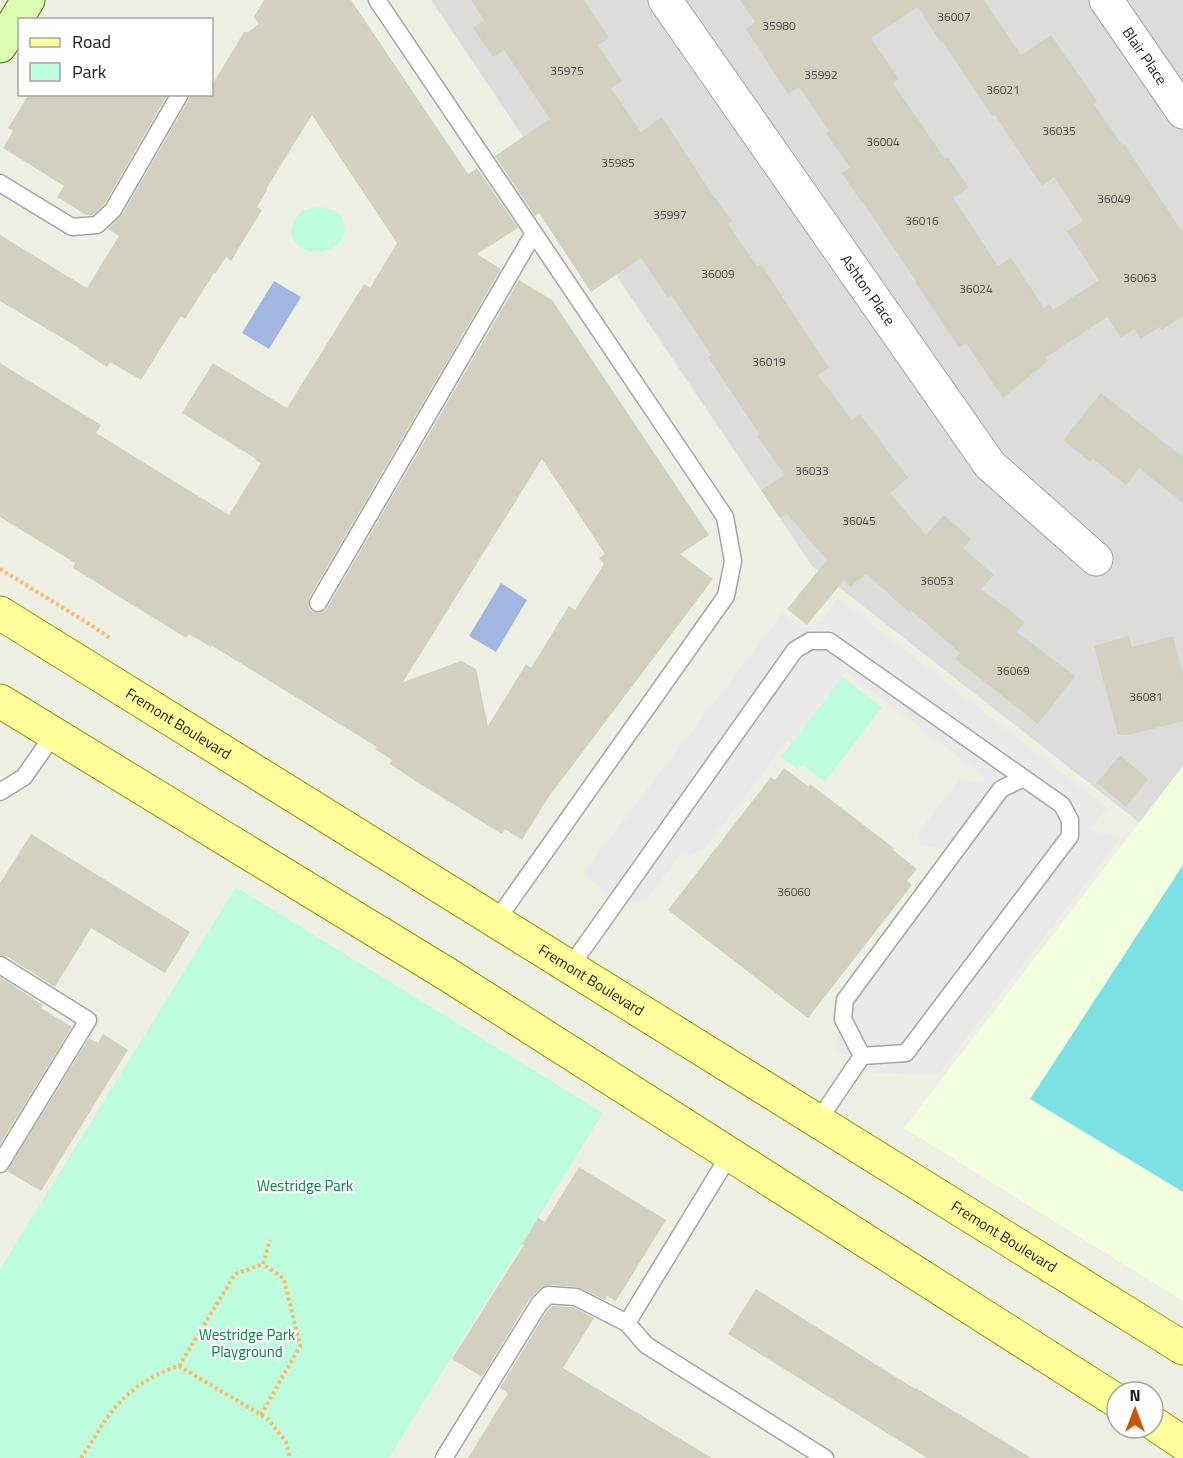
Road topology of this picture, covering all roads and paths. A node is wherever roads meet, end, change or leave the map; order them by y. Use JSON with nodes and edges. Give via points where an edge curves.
{"nodes":[{"id":1,"x":28,"y":0,"type":"edge"},
{"id":2,"x":377,"y":0,"type":"edge"},
{"id":3,"x":665,"y":0,"type":"edge"},
{"id":4,"x":1106,"y":0,"type":"edge"},
{"id":5,"x":0,"y":46,"type":"edge"},
{"id":6,"x":179,"y":96,"type":"edge"},
{"id":7,"x":1183,"y":112,"type":"edge"},
{"id":8,"x":0,"y":183,"type":"edge"},
{"id":9,"x":534,"y":233,"type":"junction"},
{"id":10,"x":1096,"y":559,"type":"dead end"},
{"id":11,"x":318,"y":603,"type":"dead end"},
{"id":12,"x":0,"y":613,"type":"edge"},
{"id":13,"x":0,"y":701,"type":"edge"},
{"id":14,"x":54,"y":734,"type":"junction"},
{"id":15,"x":1024,"y":778,"type":"junction"},
{"id":16,"x":0,"y":792,"type":"edge"},
{"id":17,"x":496,"y":921,"type":"junction"},
{"id":18,"x":0,"y":964,"type":"edge"},
{"id":19,"x":570,"y":967,"type":"junction"},
{"id":20,"x":862,"y":1056,"type":"junction"},
{"id":21,"x":818,"y":1121,"type":"junction"},
{"id":22,"x":730,"y":1154,"type":"junction"},
{"id":23,"x":0,"y":1164,"type":"edge"},
{"id":24,"x":270,"y":1240,"type":"dead end"},
{"id":25,"x":263,"y":1264,"type":"junction"},
{"id":26,"x":627,"y":1323,"type":"junction"},
{"id":27,"x":1183,"y":1348,"type":"edge"},
{"id":28,"x":179,"y":1366,"type":"junction"},
{"id":29,"x":1105,"y":1393,"type":"edge"},
{"id":30,"x":261,"y":1415,"type":"junction"},
{"id":31,"x":1165,"y":1432,"type":"edge"},
{"id":32,"x":1183,"y":1443,"type":"edge"},
{"id":33,"x":81,"y":1458,"type":"edge"},
{"id":34,"x":290,"y":1458,"type":"edge"},
{"id":35,"x":444,"y":1458,"type":"edge"},
{"id":36,"x":825,"y":1458,"type":"edge"}],
"edges":[{"from":1,"to":5,"type":"street"},
{"from":2,"to":9,"type":"lane"},
{"from":3,"to":10,"type":"street","name":"Ashton Place","via":[[990,465]]},
{"from":4,"to":7,"type":"street","name":"Blair Place"},
{"from":6,"to":8,"type":"lane","via":[[113,210],[97,225],[72,227]]},
{"from":9,"to":11,"type":"lane"},
{"from":9,"to":17,"type":"lane","via":[[725,518],[733,561],[726,596]]},
{"from":12,"to":17,"type":"main road","name":"Fremont Boulevard"},
{"from":13,"to":14,"type":"main road"},
{"from":14,"to":16,"type":"lane","via":[[24,777]]},
{"from":14,"to":22,"type":"main road","via":[[450,976]]},
{"from":15,"to":19,"type":"lane","via":[[829,641],[810,641],[795,650]]},
{"from":15,"to":20,"type":"lane","via":[[1001,789],[845,1000],[843,1019]]},
{"from":15,"to":20,"type":"lane","via":[[1062,805],[1070,820],[1070,837],[906,1053]]},
{"from":17,"to":19,"type":"main road","name":"Fremont Boulevard"},
{"from":18,"to":23,"type":"lane","via":[[88,1020]]},
{"from":19,"to":21,"type":"main road","name":"Fremont Boulevard"},
{"from":20,"to":21,"type":"lane"},
{"from":21,"to":27,"type":"main road","name":"Fremont Boulevard"},
{"from":22,"to":26,"type":"lane"},
{"from":22,"to":29,"type":"main road"},
{"from":24,"to":25,"type":"path"},
{"from":25,"to":28,"type":"path","via":[[235,1274]]},
{"from":25,"to":30,"type":"path","via":[[284,1279],[300,1346]]},
{"from":26,"to":35,"type":"lane","via":[[576,1297],[548,1295]]},
{"from":26,"to":36,"type":"lane","via":[[646,1345]]},
{"from":28,"to":30,"type":"path"},
{"from":28,"to":33,"type":"path","via":[[152,1376],[127,1395]]},
{"from":30,"to":34,"type":"path","via":[[286,1442]]},
{"from":31,"to":32,"type":"main road"}]}
